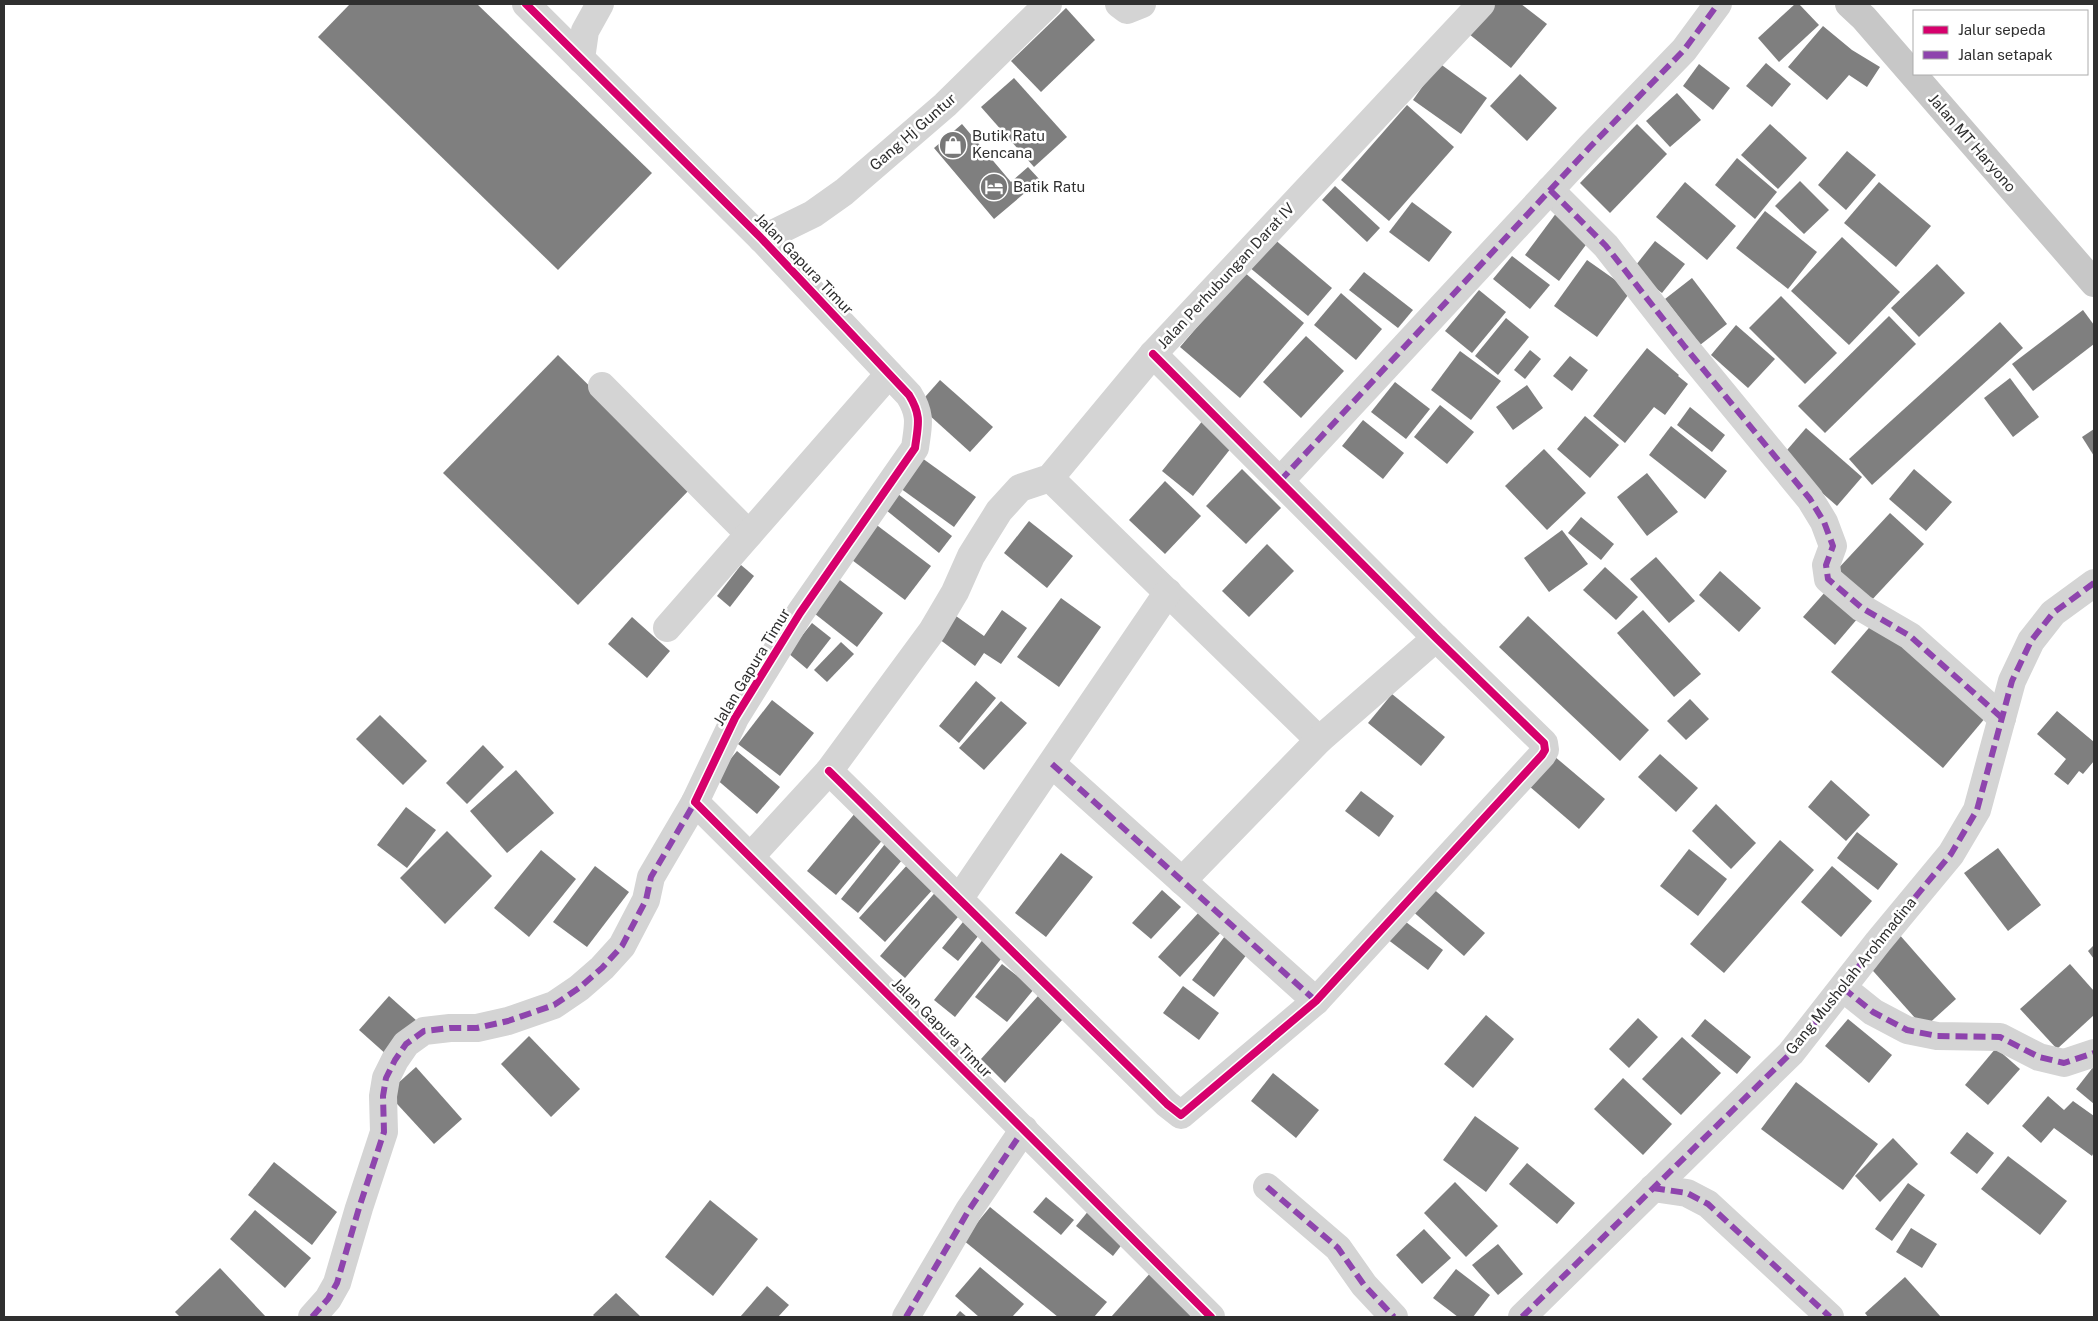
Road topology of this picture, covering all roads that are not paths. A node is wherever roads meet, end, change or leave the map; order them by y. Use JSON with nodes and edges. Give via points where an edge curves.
{"nodes":[{"id":1,"x":526,"y":4,"type":"edge"},
{"id":2,"x":600,"y":4,"type":"edge"},
{"id":3,"x":1048,"y":4,"type":"edge"},
{"id":4,"x":1119,"y":4,"type":"edge"},
{"id":5,"x":1142,"y":4,"type":"edge"},
{"id":6,"x":1481,"y":4,"type":"edge"},
{"id":7,"x":1718,"y":4,"type":"edge"},
{"id":8,"x":1849,"y":4,"type":"edge"},
{"id":9,"x":581,"y":58,"type":"junction"},
{"id":10,"x":1913,"y":74,"type":"edge"},
{"id":11,"x":1913,"y":75,"type":"edge"},
{"id":12,"x":1550,"y":190,"type":"junction"},
{"id":13,"x":762,"y":239,"type":"junction"},
{"id":14,"x":2094,"y":283,"type":"edge"},
{"id":15,"x":1153,"y":354,"type":"junction"},
{"id":16,"x":889,"y":374,"type":"junction"},
{"id":17,"x":602,"y":386,"type":"dead end"},
{"id":18,"x":1050,"y":478,"type":"junction"},
{"id":19,"x":1280,"y":481,"type":"junction"},
{"id":20,"x":749,"y":534,"type":"junction"},
{"id":21,"x":2094,"y":583,"type":"edge"},
{"id":22,"x":1168,"y":592,"type":"junction"},
{"id":23,"x":667,"y":628,"type":"dead end"},
{"id":24,"x":1436,"y":638,"type":"junction"},
{"id":25,"x":2002,"y":718,"type":"junction"},
{"id":26,"x":1319,"y":740,"type":"junction"},
{"id":27,"x":1052,"y":764,"type":"junction"},
{"id":28,"x":829,"y":771,"type":"junction"},
{"id":29,"x":695,"y":802,"type":"junction"},
{"id":30,"x":751,"y":856,"type":"junction"},
{"id":31,"x":1182,"y":881,"type":"junction"},
{"id":32,"x":959,"y":899,"type":"junction"},
{"id":33,"x":1843,"y":988,"type":"junction"},
{"id":34,"x":1316,"y":1001,"type":"junction"},
{"id":35,"x":2094,"y":1053,"type":"edge"},
{"id":36,"x":1024,"y":1129,"type":"junction"},
{"id":37,"x":1267,"y":1187,"type":"dead end"},
{"id":38,"x":1653,"y":1188,"type":"junction"},
{"id":39,"x":312,"y":1317,"type":"edge"},
{"id":40,"x":906,"y":1317,"type":"edge"},
{"id":41,"x":1211,"y":1317,"type":"edge"},
{"id":42,"x":1394,"y":1317,"type":"edge"},
{"id":43,"x":1522,"y":1317,"type":"edge"},
{"id":44,"x":1830,"y":1317,"type":"edge"}],
"edges":[{"from":1,"to":9,"type":"street","name":"Jalan Gapura Timur"},
{"from":2,"to":9,"type":"street","via":[[585,31]]},
{"from":3,"to":13,"type":"street","name":"Gang Hj Guntur","via":[[946,106],[844,192],[813,214]]},
{"from":4,"to":5,"type":"street","via":[[1127,10]]},
{"from":6,"to":15,"type":"street","name":"Jalan Perhubungan Darat IV"},
{"from":7,"to":12,"type":"street","via":[[1684,50]]},
{"from":8,"to":10,"type":"main road","name":"Jalan MT Haryono"},
{"from":9,"to":13,"type":"street","name":"Jalan Gapura Timur"},
{"from":11,"to":14,"type":"main road","name":"Jalan MT Haryono"},
{"from":12,"to":19,"type":"street"},
{"from":12,"to":25,"type":"street","via":[[1606,246],[1810,499],[1833,546],[1826,565],[1828,580],[1862,608],[1910,636]]},
{"from":13,"to":16,"type":"street","name":"Jalan Gapura Timur"},
{"from":15,"to":18,"type":"street","name":"Jalan Perhubungan Darat IV"},
{"from":15,"to":19,"type":"street"},
{"from":16,"to":20,"type":"street"},
{"from":16,"to":29,"type":"street","name":"Jalan Gapura Timur","via":[[918,408],[915,448],[800,613],[734,718]]},
{"from":17,"to":20,"type":"street"},
{"from":18,"to":22,"type":"street"},
{"from":18,"to":28,"type":"street","via":[[1020,488],[999,511],[971,556],[956,592],[932,631]]},
{"from":19,"to":24,"type":"street"},
{"from":20,"to":23,"type":"street"},
{"from":21,"to":25,"type":"street","name":"Gang Musholah Arohmadina","via":[[2053,613],[2041,626],[2012,681]]},
{"from":22,"to":26,"type":"street"},
{"from":22,"to":27,"type":"street"},
{"from":24,"to":26,"type":"street"},
{"from":24,"to":34,"type":"street","via":[[1544,743],[1546,750]]},
{"from":25,"to":33,"type":"street","name":"Gang Musholah Arohmadina","via":[[1977,810],[1967,829],[1951,854]]},
{"from":26,"to":31,"type":"street"},
{"from":27,"to":31,"type":"street"},
{"from":27,"to":32,"type":"street"},
{"from":28,"to":30,"type":"street"},
{"from":28,"to":32,"type":"street"},
{"from":29,"to":30,"type":"street","name":"Jalan Gapura Timur"},
{"from":29,"to":39,"type":"street","via":[[651,877],[646,900],[622,946],[579,988],[554,1005],[508,1021],[477,1028],[424,1031],[406,1044],[386,1078],[384,1132],[337,1283]]},
{"from":30,"to":36,"type":"street","name":"Jalan Gapura Timur"},
{"from":31,"to":34,"type":"street"},
{"from":32,"to":34,"type":"street","via":[[1167,1104],[1182,1115]]},
{"from":33,"to":35,"type":"street","via":[[1874,1012],[1907,1030],[1937,1036],[2000,1037],[2039,1056],[2064,1063]]},
{"from":33,"to":38,"type":"street","name":"Gang Musholah Arohmadina","via":[[1791,1053]]},
{"from":36,"to":40,"type":"street","via":[[969,1210]]},
{"from":36,"to":41,"type":"street","name":"Jalan Gapura Timur"},
{"from":37,"to":42,"type":"street","via":[[1338,1248],[1364,1285]]},
{"from":38,"to":43,"type":"street","name":"Gang Musholah Arohmadina"},
{"from":38,"to":44,"type":"street","via":[[1687,1193],[1708,1204]]}]}
